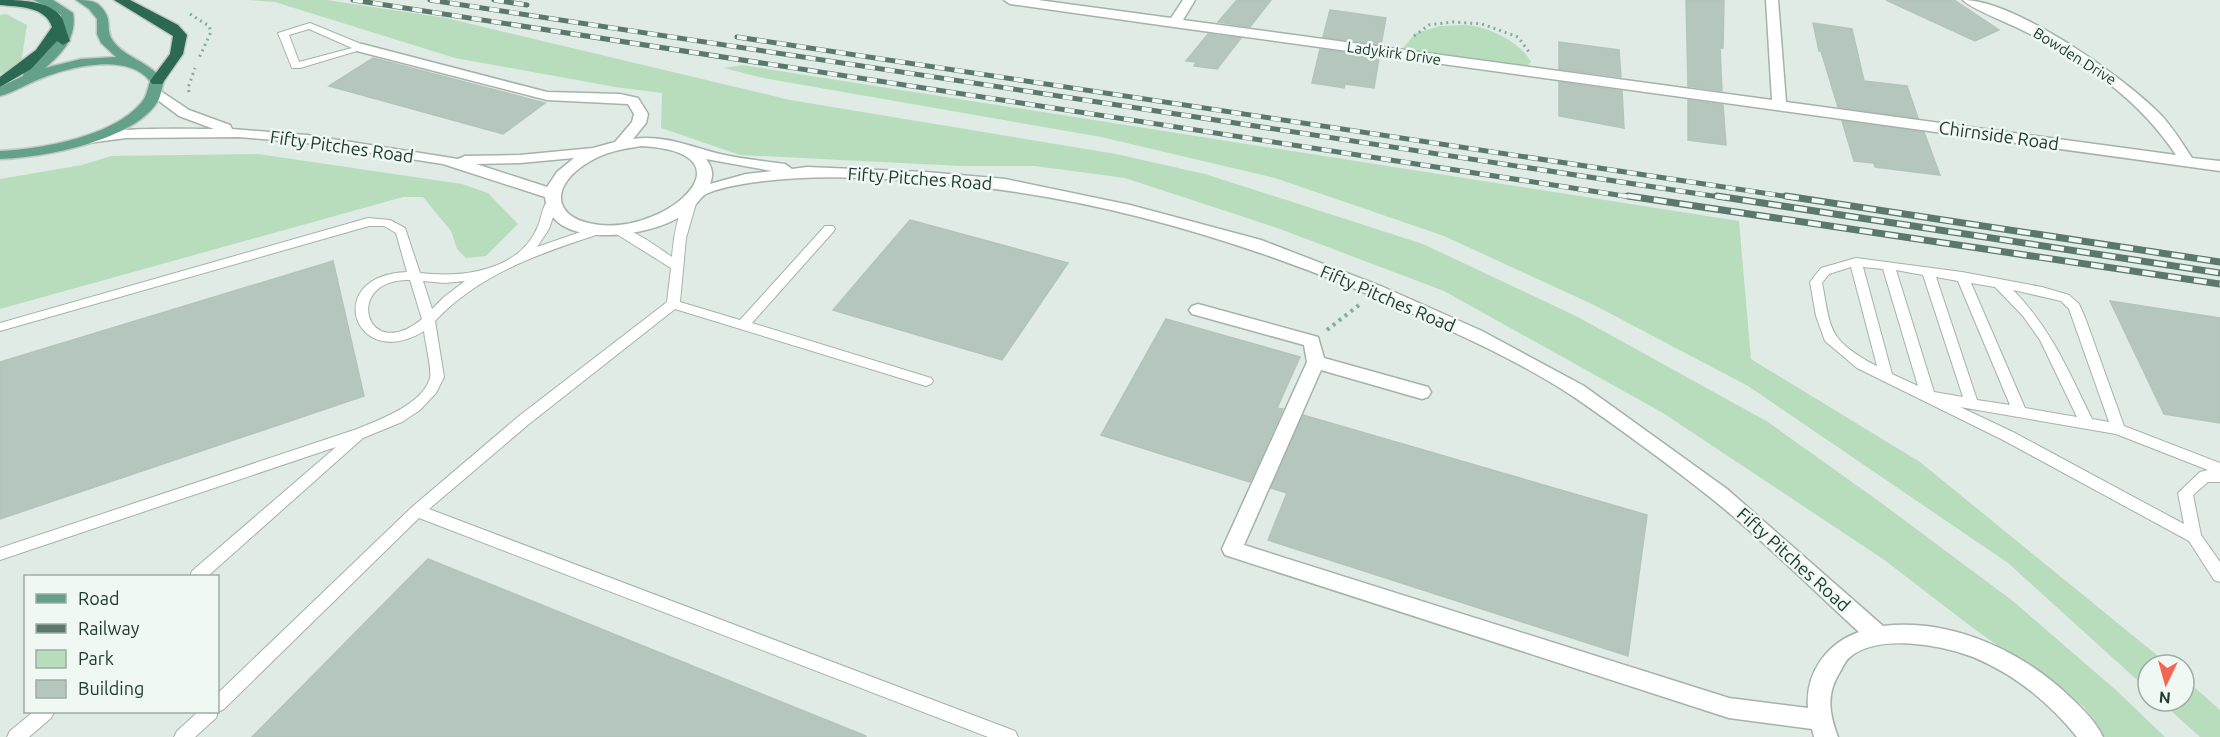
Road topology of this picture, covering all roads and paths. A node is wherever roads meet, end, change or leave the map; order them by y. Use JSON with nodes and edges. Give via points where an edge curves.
{"nodes":[{"id":1,"x":40,"y":0,"type":"edge"},
{"id":2,"x":82,"y":0,"type":"edge"},
{"id":3,"x":120,"y":0,"type":"edge"},
{"id":4,"x":1010,"y":0,"type":"edge"},
{"id":5,"x":1189,"y":0,"type":"edge"},
{"id":6,"x":1772,"y":0,"type":"edge"},
{"id":7,"x":1969,"y":0,"type":"edge"},
{"id":8,"x":0,"y":1,"type":"edge"},
{"id":9,"x":1174,"y":23,"type":"junction"},
{"id":10,"x":61,"y":34,"type":"junction"},
{"id":11,"x":362,"y":48,"type":"junction"},
{"id":12,"x":1399,"y":54,"type":"junction"},
{"id":13,"x":140,"y":65,"type":"junction"},
{"id":14,"x":1536,"y":72,"type":"junction"},
{"id":15,"x":0,"y":82,"type":"edge"},
{"id":16,"x":15,"y":84,"type":"junction"},
{"id":17,"x":156,"y":87,"type":"junction"},
{"id":18,"x":0,"y":92,"type":"edge"},
{"id":19,"x":1779,"y":105,"type":"junction"},
{"id":20,"x":639,"y":123,"type":"junction"},
{"id":21,"x":239,"y":132,"type":"junction"},
{"id":22,"x":88,"y":139,"type":"junction"},
{"id":23,"x":660,"y":142,"type":"junction"},
{"id":24,"x":620,"y":145,"type":"junction"},
{"id":25,"x":676,"y":146,"type":"junction"},
{"id":26,"x":599,"y":151,"type":"junction"},
{"id":27,"x":1,"y":155,"type":"edge"},
{"id":28,"x":445,"y":160,"type":"junction"},
{"id":29,"x":2187,"y":161,"type":"junction"},
{"id":30,"x":2220,"y":166,"type":"edge"},
{"id":31,"x":807,"y":172,"type":"junction"},
{"id":32,"x":695,"y":196,"type":"junction"},
{"id":33,"x":552,"y":198,"type":"junction"},
{"id":34,"x":829,"y":229,"type":"dead end"},
{"id":35,"x":598,"y":230,"type":"junction"},
{"id":36,"x":616,"y":230,"type":"junction"},
{"id":37,"x":524,"y":257,"type":"junction"},
{"id":38,"x":1856,"y":262,"type":"junction"},
{"id":39,"x":1888,"y":265,"type":"junction"},
{"id":40,"x":677,"y":266,"type":"junction"},
{"id":41,"x":1928,"y":271,"type":"junction"},
{"id":42,"x":494,"y":272,"type":"junction"},
{"id":43,"x":415,"y":274,"type":"junction"},
{"id":44,"x":1962,"y":276,"type":"junction"},
{"id":45,"x":1998,"y":283,"type":"junction"},
{"id":46,"x":1377,"y":291,"type":"junction"},
{"id":47,"x":673,"y":304,"type":"junction"},
{"id":48,"x":1198,"y":310,"type":"dead end"},
{"id":49,"x":429,"y":322,"type":"junction"},
{"id":50,"x":742,"y":325,"type":"junction"},
{"id":51,"x":0,"y":327,"type":"edge"},
{"id":52,"x":1312,"y":341,"type":"junction"},
{"id":53,"x":1316,"y":362,"type":"junction"},
{"id":54,"x":1886,"y":376,"type":"junction"},
{"id":55,"x":926,"y":381,"type":"dead end"},
{"id":56,"x":1422,"y":392,"type":"dead end"},
{"id":57,"x":1928,"y":396,"type":"junction"},
{"id":58,"x":1972,"y":404,"type":"junction"},
{"id":59,"x":2020,"y":412,"type":"junction"},
{"id":60,"x":2087,"y":423,"type":"junction"},
{"id":61,"x":2118,"y":429,"type":"junction"},
{"id":62,"x":362,"y":433,"type":"junction"},
{"id":63,"x":2220,"y":469,"type":"edge"},
{"id":64,"x":2220,"y":476,"type":"edge"},
{"id":65,"x":417,"y":511,"type":"junction"},
{"id":66,"x":2194,"y":537,"type":"junction"},
{"id":67,"x":0,"y":554,"type":"edge"},
{"id":68,"x":199,"y":575,"type":"edge"},
{"id":69,"x":2220,"y":575,"type":"edge"},
{"id":70,"x":1878,"y":635,"type":"junction"},
{"id":71,"x":219,"y":703,"type":"edge"},
{"id":72,"x":43,"y":713,"type":"edge"},
{"id":73,"x":208,"y":713,"type":"edge"},
{"id":74,"x":1823,"y":728,"type":"edge"},
{"id":75,"x":16,"y":737,"type":"edge"},
{"id":76,"x":183,"y":737,"type":"edge"},
{"id":77,"x":1009,"y":737,"type":"edge"},
{"id":78,"x":2091,"y":737,"type":"edge"}],
"edges":[{"from":1,"to":10,"type":"main road","via":[[67,13],[69,29]]},
{"from":2,"to":13,"type":"main road","via":[[103,18],[108,44]]},
{"from":3,"to":17,"type":"highway","via":[[180,35],[176,56]]},
{"from":4,"to":9,"type":"street","name":"Ladykirk Drive"},
{"from":5,"to":9,"type":"street"},
{"from":6,"to":19,"type":"street"},
{"from":7,"to":29,"type":"street","name":"Bowden Drive","via":[[2055,41],[2116,80],[2156,118]]},
{"from":8,"to":10,"type":"highway","via":[[49,13],[56,19]]},
{"from":9,"to":12,"type":"street","name":"Ladykirk Drive"},
{"from":10,"to":15,"type":"highway"},
{"from":10,"to":16,"type":"main road","via":[[53,54]]},
{"from":11,"to":11,"type":"lane","via":[[296,66],[283,33],[310,26]]},
{"from":11,"to":20,"type":"street","via":[[547,96],[627,99],[642,114]]},
{"from":12,"to":14,"type":"street","name":"Ladykirk Drive"},
{"from":12,"to":14,"type":"path","via":[[1405,42],[1429,25],[1482,24],[1518,38],[1531,53]]},
{"from":13,"to":16,"type":"main road","via":[[120,61],[68,65]]},
{"from":13,"to":17,"type":"main road","via":[[152,72]]},
{"from":14,"to":19,"type":"street","name":"Ladykirk Drive"},
{"from":16,"to":18,"type":"main road"},
{"from":17,"to":21,"type":"street","name":"Fifty Pitches Road","via":[[184,113]]},
{"from":17,"to":22,"type":"main road","via":[[139,112]]},
{"from":19,"to":29,"type":"street","name":"Chirnside Road"},
{"from":20,"to":23,"type":"street","via":[[648,136]]},
{"from":20,"to":24,"type":"street"},
{"from":21,"to":22,"type":"street","name":"Fifty Pitches Road","via":[[126,134]]},
{"from":21,"to":28,"type":"street","name":"Fifty Pitches Road"},
{"from":22,"to":27,"type":"main road","via":[[45,151]]},
{"from":23,"to":24,"type":"street"},
{"from":23,"to":25,"type":"street","name":"Fifty Pitches Road"},
{"from":24,"to":26,"type":"street"},
{"from":25,"to":31,"type":"street","name":"Fifty Pitches Road","via":[[719,158]]},
{"from":25,"to":32,"type":"street","via":[[700,160],[704,172]]},
{"from":26,"to":28,"type":"street","name":"Fifty Pitches Road","via":[[519,159]]},
{"from":26,"to":33,"type":"street","via":[[564,172]]},
{"from":28,"to":33,"type":"street","name":"Fifty Pitches Road","via":[[520,182]]},
{"from":29,"to":30,"type":"street","name":"Chirnside Road"},
{"from":31,"to":32,"type":"street","name":"Fifty Pitches Road","via":[[746,179]]},
{"from":31,"to":46,"type":"street","name":"Fifty Pitches Road","via":[[875,173],[1005,184],[1119,207],[1255,244]]},
{"from":32,"to":36,"type":"street","name":"Fifty Pitches Road","via":[[662,218]]},
{"from":32,"to":40,"type":"lane","via":[[682,220]]},
{"from":33,"to":35,"type":"street","name":"Fifty Pitches Road","via":[[560,216],[580,227]]},
{"from":33,"to":37,"type":"lane","via":[[543,229]]},
{"from":34,"to":50,"type":"lane"},
{"from":35,"to":36,"type":"street","name":"Fifty Pitches Road"},
{"from":35,"to":37,"type":"lane"},
{"from":36,"to":40,"type":"lane"},
{"from":37,"to":42,"type":"lane"},
{"from":38,"to":39,"type":"lane"},
{"from":38,"to":54,"type":"lane"},
{"from":38,"to":54,"type":"lane","via":[[1825,271],[1816,282],[1822,316],[1832,341]]},
{"from":39,"to":41,"type":"lane"},
{"from":39,"to":57,"type":"lane"},
{"from":40,"to":47,"type":"lane"},
{"from":41,"to":44,"type":"lane"},
{"from":41,"to":58,"type":"lane"},
{"from":42,"to":43,"type":"lane","via":[[443,279]]},
{"from":42,"to":49,"type":"lane","via":[[453,296]]},
{"from":43,"to":49,"type":"lane"},
{"from":43,"to":49,"type":"lane","via":[[396,276],[375,286],[361,303],[362,319],[378,335],[391,337],[408,334]]},
{"from":43,"to":51,"type":"lane","via":[[401,231],[383,221],[368,222]]},
{"from":44,"to":45,"type":"lane"},
{"from":44,"to":59,"type":"lane"},
{"from":45,"to":60,"type":"lane","via":[[2028,313],[2046,339]]},
{"from":45,"to":61,"type":"lane","via":[[2065,298],[2074,307]]},
{"from":46,"to":52,"type":"path"},
{"from":46,"to":70,"type":"street","name":"Fifty Pitches Road","via":[[1476,335],[1578,391],[1720,494]]},
{"from":47,"to":50,"type":"lane"},
{"from":47,"to":65,"type":"lane","via":[[524,420]]},
{"from":48,"to":52,"type":"street"},
{"from":49,"to":62,"type":"lane","via":[[437,377],[431,390],[397,418]]},
{"from":50,"to":55,"type":"lane"},
{"from":52,"to":53,"type":"street"},
{"from":53,"to":56,"type":"street"},
{"from":53,"to":74,"type":"street","via":[[1232,549],[1729,708]]},
{"from":54,"to":57,"type":"lane"},
{"from":57,"to":58,"type":"lane"},
{"from":57,"to":66,"type":"lane"},
{"from":58,"to":59,"type":"lane"},
{"from":59,"to":60,"type":"lane"},
{"from":60,"to":61,"type":"lane"},
{"from":61,"to":63,"type":"lane"},
{"from":62,"to":67,"type":"lane"},
{"from":62,"to":68,"type":"lane"},
{"from":64,"to":66,"type":"lane","via":[[2205,476],[2185,493]]},
{"from":65,"to":71,"type":"lane"},
{"from":65,"to":77,"type":"lane"},
{"from":66,"to":69,"type":"lane"},
{"from":70,"to":74,"type":"street","via":[[1843,650],[1821,682]]},
{"from":70,"to":78,"type":"street","via":[[1921,633],[1955,640],[2004,661],[2044,687]]},
{"from":72,"to":75,"type":"lane"},
{"from":73,"to":76,"type":"lane"}]}
